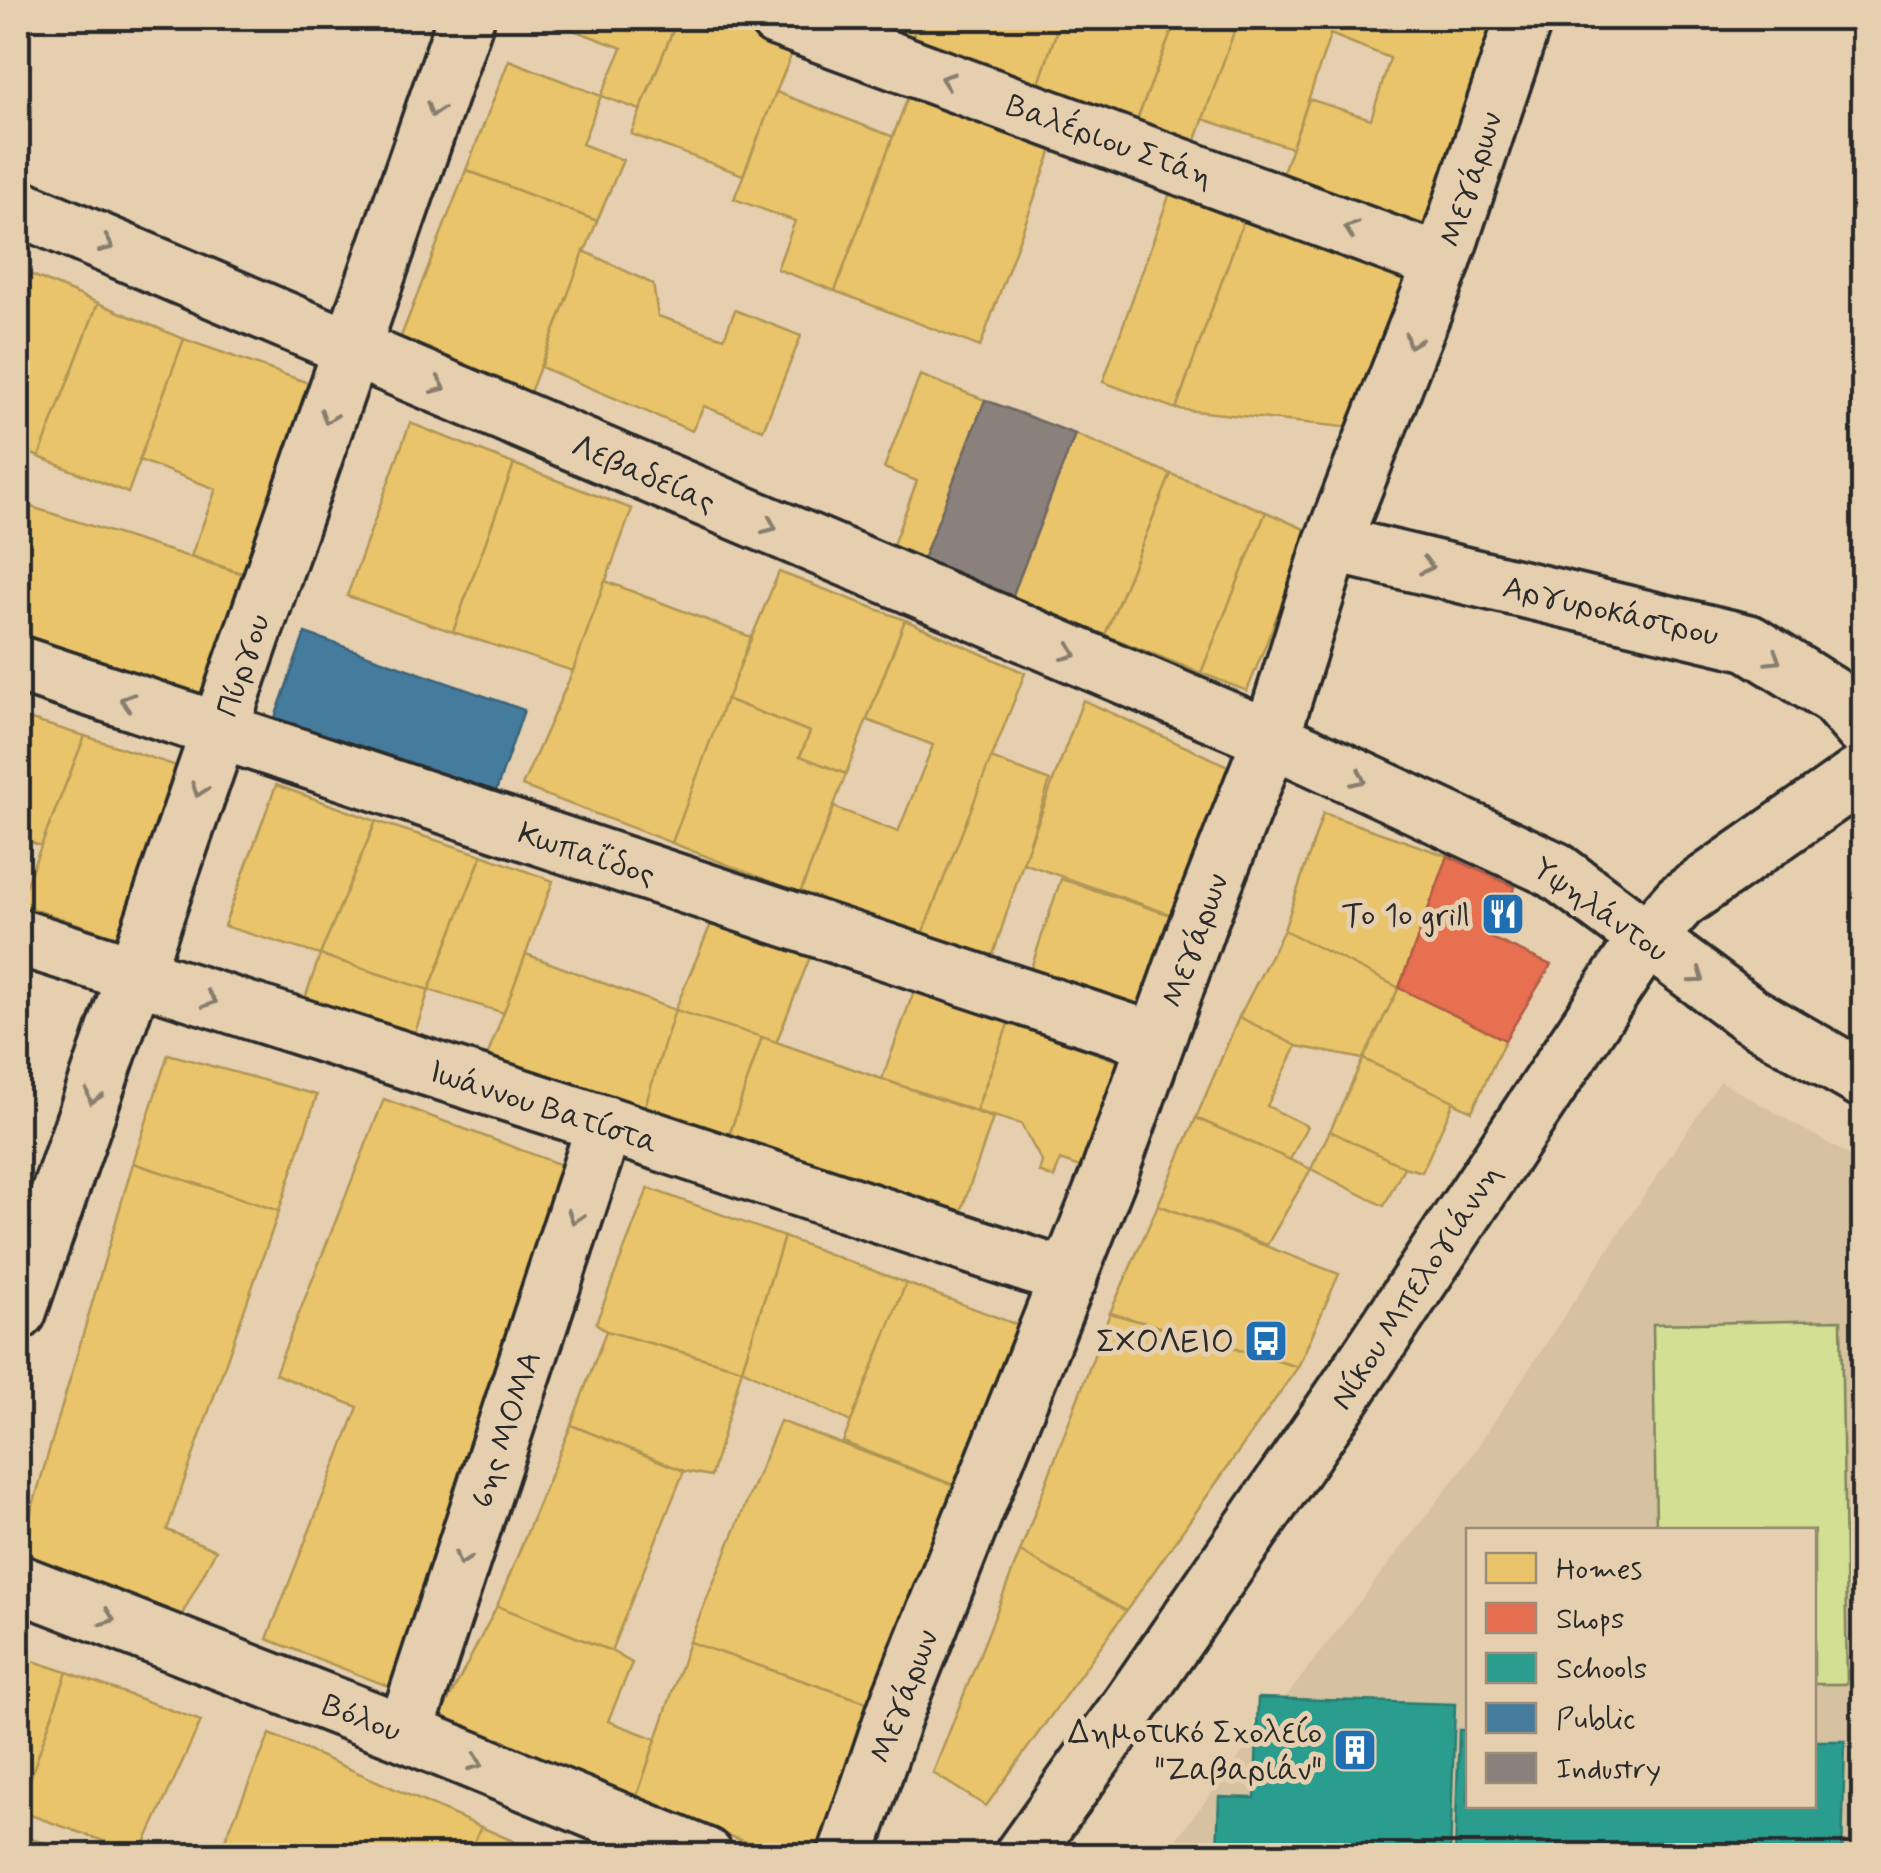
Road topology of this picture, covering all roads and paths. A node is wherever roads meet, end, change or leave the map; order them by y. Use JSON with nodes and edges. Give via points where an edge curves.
{"nodes":[{"id":1,"x":466,"y":18,"type":"edge"},
{"id":2,"x":777,"y":18,"type":"edge"},
{"id":3,"x":1524,"y":18,"type":"edge"},
{"id":4,"x":18,"y":208,"type":"edge"},
{"id":5,"x":1442,"y":263,"type":"junction"},
{"id":6,"x":351,"y":349,"type":"junction"},
{"id":7,"x":1332,"y":544,"type":"junction"},
{"id":8,"x":18,"y":664,"type":"edge"},
{"id":9,"x":1864,"y":730,"type":"edge"},
{"id":10,"x":220,"y":731,"type":"junction"},
{"id":11,"x":1270,"y":738,"type":"junction"},
{"id":12,"x":1864,"y":772,"type":"edge"},
{"id":13,"x":18,"y":937,"type":"edge"},
{"id":14,"x":1646,"y":938,"type":"junction"},
{"id":15,"x":135,"y":977,"type":"junction"},
{"id":16,"x":1156,"y":1041,"type":"junction"},
{"id":17,"x":1864,"y":1080,"type":"edge"},
{"id":18,"x":605,"y":1124,"type":"junction"},
{"id":19,"x":1069,"y":1278,"type":"junction"},
{"id":20,"x":18,"y":1312,"type":"edge"},
{"id":21,"x":18,"y":1583,"type":"edge"},
{"id":22,"x":405,"y":1734,"type":"junction"},
{"id":23,"x":705,"y":1856,"type":"edge"},
{"id":24,"x":846,"y":1856,"type":"edge"},
{"id":25,"x":1022,"y":1856,"type":"edge"}],
"edges":[{"from":1,"to":6,"type":"street","name":"Πύργου","one_way":true},
{"from":5,"to":2,"type":"street","name":"Βαλέριου Στάη","one_way":true},
{"from":3,"to":5,"type":"street","name":"Μεγάρων"},
{"from":4,"to":6,"type":"street","name":"Λεβαδείας","one_way":true},
{"from":5,"to":7,"type":"street","name":"Μεγάρων","one_way":true},
{"from":6,"to":10,"type":"street","name":"Πύργου","one_way":true},
{"from":6,"to":11,"type":"street","name":"Λεβαδείας","one_way":true},
{"from":7,"to":9,"type":"street","name":"Αργυροκάστρου","one_way":true,"via":[[1749,643],[1836,698]]},
{"from":7,"to":11,"type":"street","name":"Μεγάρων"},
{"from":10,"to":8,"type":"street","name":"Κωπαΐδος","one_way":true},
{"from":10,"to":15,"type":"street","name":"Πύργου","one_way":true},
{"from":10,"to":16,"type":"street","name":"Κωπαΐδος"},
{"from":11,"to":14,"type":"street","name":"Υψηλάντου","one_way":true,"via":[[1555,870]]},
{"from":11,"to":16,"type":"street","name":"Μεγάρων"},
{"from":12,"to":14,"type":"street","name":"Νίκου Μπελογιάννη","via":[[1680,901]]},
{"from":13,"to":15,"type":"street","name":"Ιωάννου Βατίστα"},
{"from":14,"to":17,"type":"street","name":"Υψηλάντου","one_way":true,"via":[[1750,1015]]},
{"from":14,"to":25,"type":"street","name":"Νίκου Μπελογιάννη","via":[[1345,1392]]},
{"from":15,"to":18,"type":"street","name":"Ιωάννου Βατίστα","one_way":true},
{"from":15,"to":20,"type":"street","name":"Πύργου","one_way":true},
{"from":16,"to":19,"type":"street","name":"Μεγάρων"},
{"from":18,"to":19,"type":"street","name":"Ιωάννου Βατίστα"},
{"from":18,"to":22,"type":"street","name":"6ης ΜΟΜΑ","one_way":true},
{"from":19,"to":24,"type":"street","name":"Μεγάρων","via":[[895,1712]]},
{"from":21,"to":22,"type":"street","name":"Βόλου","one_way":true},
{"from":22,"to":23,"type":"street","name":"Βόλου","one_way":true}]}
